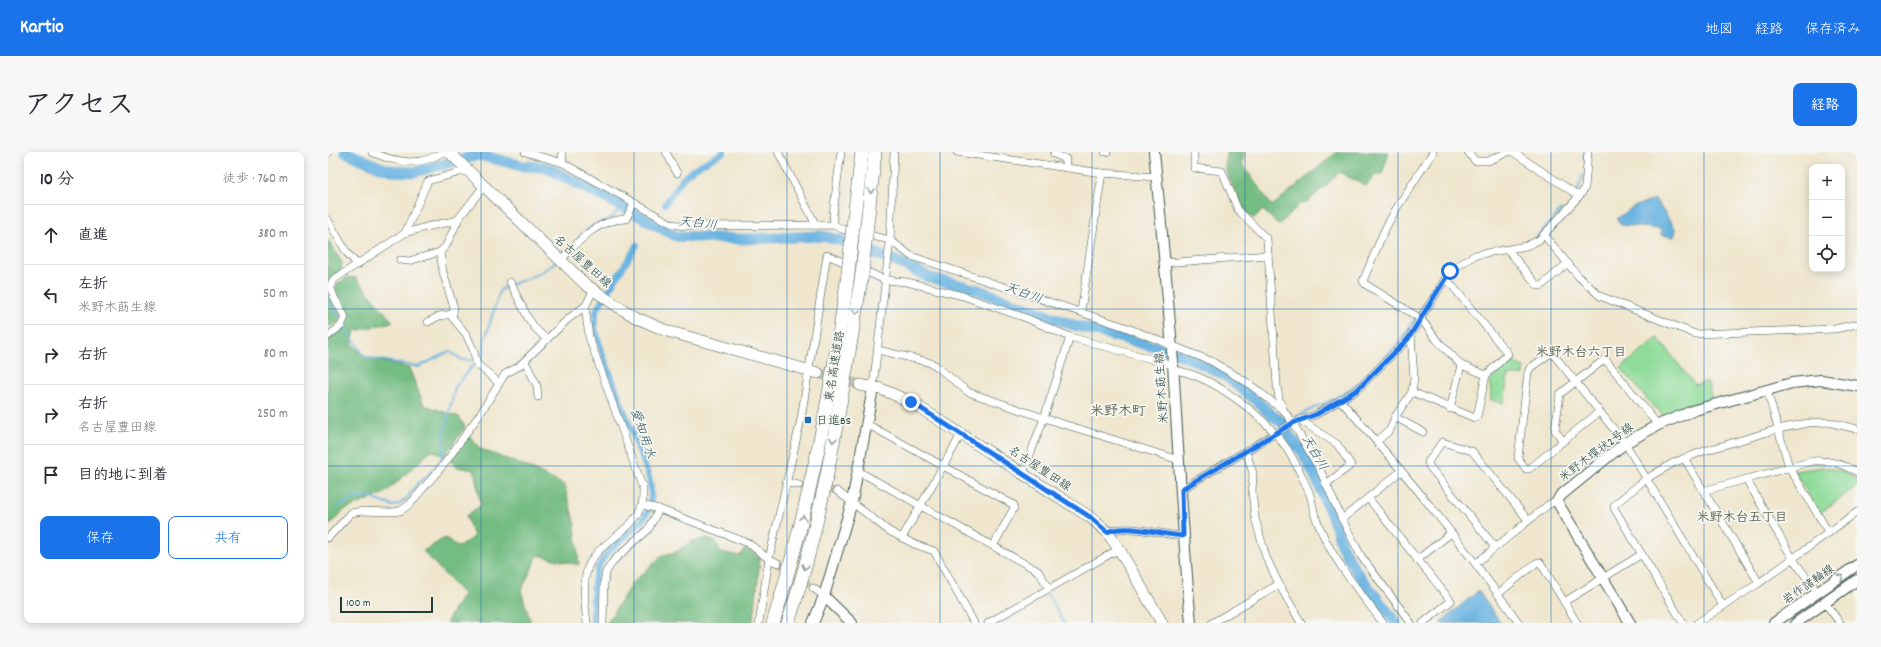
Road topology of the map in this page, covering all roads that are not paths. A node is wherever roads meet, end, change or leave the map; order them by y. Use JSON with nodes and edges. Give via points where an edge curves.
{"nodes":[{"id":1,"x":372,"y":152,"type":"edge"},
{"id":2,"x":524,"y":152,"type":"edge"},
{"id":3,"x":562,"y":152,"type":"edge"},
{"id":4,"x":666,"y":152,"type":"edge"},
{"id":5,"x":778,"y":152,"type":"edge"},
{"id":6,"x":841,"y":152,"type":"edge"},
{"id":7,"x":862,"y":152,"type":"edge"},
{"id":8,"x":875,"y":152,"type":"edge"},
{"id":9,"x":894,"y":152,"type":"edge"},
{"id":10,"x":957,"y":152,"type":"edge"},
{"id":11,"x":1055,"y":152,"type":"edge"},
{"id":12,"x":1154,"y":152,"type":"edge"},
{"id":13,"x":1194,"y":152,"type":"edge"},
{"id":14,"x":1433,"y":152,"type":"edge"},
{"id":15,"x":1468,"y":152,"type":"edge"},
{"id":16,"x":1508,"y":152,"type":"edge"},
{"id":17,"x":1513,"y":152,"type":"edge"},
{"id":18,"x":1588,"y":152,"type":"edge"},
{"id":19,"x":449,"y":153,"type":"edge"},
{"id":20,"x":563,"y":162,"type":"junction"},
{"id":21,"x":466,"y":168,"type":"junction"},
{"id":22,"x":1065,"y":168,"type":"junction"},
{"id":23,"x":677,"y":172,"type":"dead end"},
{"id":24,"x":1102,"y":173,"type":"junction"},
{"id":25,"x":1157,"y":176,"type":"junction"},
{"id":26,"x":484,"y":186,"type":"junction"},
{"id":27,"x":1580,"y":196,"type":"junction"},
{"id":28,"x":634,"y":203,"type":"junction"},
{"id":29,"x":328,"y":220,"type":"edge"},
{"id":30,"x":458,"y":220,"type":"junction"},
{"id":31,"x":816,"y":225,"type":"junction"},
{"id":32,"x":834,"y":225,"type":"junction"},
{"id":33,"x":406,"y":233,"type":"junction"},
{"id":34,"x":1544,"y":235,"type":"junction"},
{"id":35,"x":889,"y":243,"type":"junction"},
{"id":36,"x":1508,"y":250,"type":"junction"},
{"id":37,"x":440,"y":252,"type":"junction"},
{"id":38,"x":1268,"y":255,"type":"junction"},
{"id":39,"x":400,"y":260,"type":"dead end"},
{"id":40,"x":561,"y":260,"type":"junction"},
{"id":41,"x":1164,"y":263,"type":"junction"},
{"id":42,"x":1568,"y":263,"type":"junction"},
{"id":43,"x":358,"y":265,"type":"junction"},
{"id":44,"x":1446,"y":278,"type":"junction"},
{"id":45,"x":885,"y":280,"type":"junction"},
{"id":46,"x":510,"y":282,"type":"dead end"},
{"id":47,"x":595,"y":292,"type":"junction"},
{"id":48,"x":585,"y":307,"type":"junction"},
{"id":49,"x":1081,"y":311,"type":"junction"},
{"id":50,"x":453,"y":314,"type":"junction"},
{"id":51,"x":1421,"y":319,"type":"junction"},
{"id":52,"x":428,"y":322,"type":"dead end"},
{"id":53,"x":1857,"y":324,"type":"edge"},
{"id":54,"x":1411,"y":335,"type":"junction"},
{"id":55,"x":328,"y":336,"type":"edge"},
{"id":56,"x":1070,"y":337,"type":"junction"},
{"id":57,"x":546,"y":340,"type":"junction"},
{"id":58,"x":1171,"y":346,"type":"junction"},
{"id":59,"x":878,"y":350,"type":"junction"},
{"id":60,"x":524,"y":362,"type":"junction"},
{"id":61,"x":1461,"y":365,"type":"junction"},
{"id":62,"x":1173,"y":366,"type":"junction"},
{"id":63,"x":813,"y":372,"type":"junction"},
{"id":64,"x":1486,"y":374,"type":"junction"},
{"id":65,"x":1575,"y":382,"type":"junction"},
{"id":66,"x":499,"y":383,"type":"junction"},
{"id":67,"x":860,"y":385,"type":"tunnel mouth"},
{"id":68,"x":1857,"y":386,"type":"edge"},
{"id":69,"x":873,"y":388,"type":"junction"},
{"id":70,"x":1767,"y":390,"type":"junction"},
{"id":71,"x":1412,"y":392,"type":"junction"},
{"id":72,"x":538,"y":396,"type":"dead end"},
{"id":73,"x":1340,"y":400,"type":"junction"},
{"id":74,"x":1450,"y":409,"type":"junction"},
{"id":75,"x":1284,"y":411,"type":"junction"},
{"id":76,"x":1599,"y":412,"type":"junction"},
{"id":77,"x":1396,"y":417,"type":"junction"},
{"id":78,"x":1044,"y":418,"type":"junction"},
{"id":79,"x":1296,"y":422,"type":"junction"},
{"id":80,"x":867,"y":424,"type":"junction"},
{"id":81,"x":1658,"y":425,"type":"junction"},
{"id":82,"x":1857,"y":429,"type":"edge"},
{"id":83,"x":1778,"y":430,"type":"junction"},
{"id":84,"x":1423,"y":432,"type":"dead end"},
{"id":85,"x":962,"y":433,"type":"junction"},
{"id":86,"x":1276,"y":435,"type":"junction"},
{"id":87,"x":1377,"y":441,"type":"junction"},
{"id":88,"x":1563,"y":441,"type":"junction"},
{"id":89,"x":1625,"y":443,"type":"junction"},
{"id":90,"x":1246,"y":452,"type":"junction"},
{"id":91,"x":1684,"y":458,"type":"junction"},
{"id":92,"x":1179,"y":460,"type":"junction"},
{"id":93,"x":943,"y":464,"type":"junction"},
{"id":94,"x":1789,"y":467,"type":"junction"},
{"id":95,"x":858,"y":471,"type":"junction"},
{"id":96,"x":1401,"y":471,"type":"junction"},
{"id":97,"x":1857,"y":472,"type":"edge"},
{"id":98,"x":1023,"y":473,"type":"junction"},
{"id":99,"x":1646,"y":479,"type":"junction"},
{"id":100,"x":1746,"y":479,"type":"junction"},
{"id":101,"x":787,"y":483,"type":"junction"},
{"id":102,"x":1326,"y":484,"type":"junction"},
{"id":103,"x":799,"y":485,"type":"tunnel mouth"},
{"id":104,"x":1182,"y":489,"type":"junction"},
{"id":105,"x":837,"y":491,"type":"tunnel mouth"},
{"id":106,"x":1703,"y":491,"type":"junction"},
{"id":107,"x":1368,"y":498,"type":"junction"},
{"id":108,"x":1559,"y":499,"type":"junction"},
{"id":109,"x":852,"y":502,"type":"junction"},
{"id":110,"x":642,"y":505,"type":"junction"},
{"id":111,"x":920,"y":505,"type":"junction"},
{"id":112,"x":659,"y":509,"type":"junction"},
{"id":113,"x":1857,"y":512,"type":"edge"},
{"id":114,"x":1342,"y":518,"type":"junction"},
{"id":115,"x":1528,"y":520,"type":"junction"},
{"id":116,"x":1107,"y":532,"type":"junction"},
{"id":117,"x":1451,"y":533,"type":"junction"},
{"id":118,"x":1828,"y":533,"type":"junction"},
{"id":119,"x":1183,"y":536,"type":"junction"},
{"id":120,"x":328,"y":538,"type":"edge"},
{"id":121,"x":902,"y":538,"type":"junction"},
{"id":122,"x":993,"y":546,"type":"junction"},
{"id":123,"x":1495,"y":547,"type":"junction"},
{"id":124,"x":1119,"y":549,"type":"junction"},
{"id":125,"x":1642,"y":554,"type":"junction"},
{"id":126,"x":768,"y":559,"type":"junction"},
{"id":127,"x":1793,"y":559,"type":"junction"},
{"id":128,"x":1417,"y":560,"type":"junction"},
{"id":129,"x":778,"y":563,"type":"tunnel mouth"},
{"id":130,"x":1476,"y":563,"type":"junction"},
{"id":131,"x":1857,"y":565,"type":"edge"},
{"id":132,"x":1603,"y":578,"type":"junction"},
{"id":133,"x":1857,"y":580,"type":"edge"},
{"id":134,"x":1759,"y":583,"type":"junction"},
{"id":135,"x":1279,"y":584,"type":"junction"},
{"id":136,"x":813,"y":588,"type":"tunnel mouth"},
{"id":137,"x":1049,"y":588,"type":"junction"},
{"id":138,"x":1818,"y":593,"type":"junction"},
{"id":139,"x":1498,"y":594,"type":"junction"},
{"id":140,"x":824,"y":596,"type":"junction"},
{"id":141,"x":1564,"y":602,"type":"junction"},
{"id":142,"x":1825,"y":603,"type":"junction"},
{"id":143,"x":1723,"y":606,"type":"junction"},
{"id":144,"x":587,"y":623,"type":"edge"},
{"id":145,"x":603,"y":623,"type":"edge"},
{"id":146,"x":759,"y":623,"type":"edge"},
{"id":147,"x":774,"y":623,"type":"edge"},
{"id":148,"x":788,"y":623,"type":"edge"},
{"id":149,"x":813,"y":623,"type":"edge"},
{"id":150,"x":852,"y":623,"type":"edge"},
{"id":151,"x":974,"y":623,"type":"edge"},
{"id":152,"x":988,"y":623,"type":"edge"},
{"id":153,"x":1162,"y":623,"type":"edge"},
{"id":154,"x":1191,"y":623,"type":"edge"},
{"id":155,"x":1212,"y":623,"type":"edge"},
{"id":156,"x":1301,"y":623,"type":"edge"},
{"id":157,"x":1383,"y":623,"type":"edge"},
{"id":158,"x":1411,"y":623,"type":"edge"},
{"id":159,"x":1423,"y":623,"type":"edge"},
{"id":160,"x":1519,"y":623,"type":"edge"},
{"id":161,"x":1577,"y":623,"type":"edge"},
{"id":162,"x":1630,"y":623,"type":"edge"},
{"id":163,"x":1683,"y":623,"type":"edge"},
{"id":164,"x":1697,"y":623,"type":"edge"},
{"id":165,"x":1774,"y":623,"type":"edge"},
{"id":166,"x":1796,"y":623,"type":"edge"},
{"id":167,"x":1840,"y":623,"type":"edge"}],
"edges":[{"from":1,"to":19,"type":"street","via":[[408,162]]},
{"from":2,"to":20,"type":"street"},
{"from":3,"to":20,"type":"street"},
{"from":4,"to":23,"type":"street"},
{"from":5,"to":31,"type":"street"},
{"from":6,"to":32,"type":"street","via":[[833,214]]},
{"from":147,"to":7,"type":"highway","name":"東名高速道路","one_way":true,"bridge":true,"via":[[801,529],[830,394],[848,274]]},
{"from":8,"to":148,"type":"highway","name":"東名高速道路","one_way":true,"bridge":true,"via":[[862,274],[829,462],[806,564]]},
{"from":9,"to":35,"type":"street"},
{"from":10,"to":22,"type":"street"},
{"from":11,"to":22,"type":"street","via":[[1054,154],[1066,159]]},
{"from":12,"to":25,"type":"street","name":"米野木莇生線"},
{"from":13,"to":38,"type":"street","via":[[1194,168],[1222,171],[1238,210],[1268,239]]},
{"from":14,"to":51,"type":"street","via":[[1384,231],[1363,281]]},
{"from":15,"to":16,"type":"street","via":[[1475,161],[1488,160]]},
{"from":17,"to":27,"type":"street"},
{"from":18,"to":27,"type":"street","via":[[1585,186]]},
{"from":19,"to":21,"type":"main road","name":"名古屋豊田線"},
{"from":20,"to":28,"type":"street"},
{"from":21,"to":26,"type":"main road","name":"名古屋豊田線"},
{"from":21,"to":33,"type":"street","via":[[428,181]]},
{"from":22,"to":24,"type":"street"},
{"from":24,"to":25,"type":"street"},
{"from":24,"to":49,"type":"street"},
{"from":25,"to":41,"type":"street","name":"米野木莇生線"},
{"from":26,"to":30,"type":"street"},
{"from":26,"to":40,"type":"main road","name":"名古屋豊田線"},
{"from":27,"to":34,"type":"street"},
{"from":28,"to":31,"type":"street","via":[[666,221],[681,226]]},
{"from":28,"to":40,"type":"street","via":[[626,219],[599,226],[581,239]]},
{"from":29,"to":43,"type":"street"},
{"from":30,"to":33,"type":"street"},
{"from":30,"to":37,"type":"street","via":[[446,246]]},
{"from":31,"to":32,"type":"street"},
{"from":32,"to":35,"type":"street"},
{"from":33,"to":43,"type":"street"},
{"from":34,"to":36,"type":"street","via":[[1526,246]]},
{"from":34,"to":42,"type":"street"},
{"from":35,"to":45,"type":"street"},
{"from":35,"to":49,"type":"street","via":[[911,256]]},
{"from":36,"to":42,"type":"street","via":[[1537,285],[1541,286]]},
{"from":36,"to":44,"type":"street","via":[[1475,255],[1461,263]]},
{"from":37,"to":39,"type":"street"},
{"from":37,"to":50,"type":"street","via":[[454,308]]},
{"from":38,"to":41,"type":"street"},
{"from":38,"to":75,"type":"street","via":[[1277,385]]},
{"from":40,"to":47,"type":"main road","name":"名古屋豊田線"},
{"from":41,"to":58,"type":"street","name":"米野木莇生線"},
{"from":42,"to":53,"type":"street","via":[[1600,296],[1695,334],[1835,329]]},
{"from":43,"to":55,"type":"street","via":[[333,280],[330,286],[345,316],[341,326]]},
{"from":44,"to":51,"type":"street"},
{"from":44,"to":64,"type":"street","via":[[1508,354]]},
{"from":45,"to":56,"type":"street","via":[[907,282],[963,296]]},
{"from":45,"to":59,"type":"street"},
{"from":45,"to":63,"type":"street","via":[[828,255]]},
{"from":46,"to":57,"type":"street","via":[[528,318]]},
{"from":47,"to":48,"type":"street"},
{"from":47,"to":63,"type":"main road","name":"名古屋豊田線","via":[[637,318],[667,331]]},
{"from":48,"to":57,"type":"street"},
{"from":48,"to":110,"type":"street","via":[[589,337],[643,489]]},
{"from":49,"to":58,"type":"street"},
{"from":50,"to":52,"type":"street","via":[[440,316]]},
{"from":50,"to":66,"type":"street","via":[[452,317],[466,334],[476,361]]},
{"from":51,"to":54,"type":"street"},
{"from":51,"to":61,"type":"street"},
{"from":54,"to":71,"type":"street","via":[[1414,378]]},
{"from":54,"to":73,"type":"street","via":[[1357,390]]},
{"from":56,"to":62,"type":"street"},
{"from":56,"to":78,"type":"street"},
{"from":57,"to":60,"type":"street"},
{"from":58,"to":62,"type":"street","name":"米野木莇生線"},
{"from":58,"to":75,"type":"street","via":[[1223,367]]},
{"from":59,"to":69,"type":"street"},
{"from":59,"to":78,"type":"street","via":[[928,362],[968,392]]},
{"from":60,"to":66,"type":"street","via":[[505,374]]},
{"from":60,"to":72,"type":"street","via":[[537,386]]},
{"from":61,"to":64,"type":"street"},
{"from":61,"to":74,"type":"street"},
{"from":62,"to":86,"type":"street","via":[[1238,399]]},
{"from":62,"to":92,"type":"street","name":"米野木莇生線"},
{"from":63,"to":101,"type":"street"},
{"from":64,"to":74,"type":"street","via":[[1475,418]]},
{"from":65,"to":76,"type":"street"},
{"from":65,"to":81,"type":"street","via":[[1602,360],[1606,360]]},
{"from":65,"to":88,"type":"street","via":[[1561,392],[1559,397],[1555,430]]},
{"from":65,"to":88,"type":"street","via":[[1551,353],[1530,368],[1518,460],[1527,470]]},
{"from":66,"to":120,"type":"street","via":[[445,463],[409,505],[400,511],[351,513]]},
{"from":67,"to":69,"type":"main road","name":"名古屋豊田線"},
{"from":68,"to":70,"type":"street","name":"米野木環状2号線","via":[[1814,381],[1792,383]]},
{"from":69,"to":80,"type":"street"},
{"from":69,"to":85,"type":"main road","name":"名古屋豊田線","via":[[911,402]]},
{"from":70,"to":81,"type":"street","name":"米野木環状2号線","via":[[1695,410]]},
{"from":70,"to":83,"type":"street"},
{"from":71,"to":74,"type":"street"},
{"from":71,"to":77,"type":"street"},
{"from":73,"to":79,"type":"street","via":[[1317,414]]},
{"from":73,"to":87,"type":"street"},
{"from":75,"to":79,"type":"street"},
{"from":76,"to":88,"type":"street"},
{"from":76,"to":89,"type":"street"},
{"from":77,"to":84,"type":"street"},
{"from":77,"to":87,"type":"street","via":[[1390,430]]},
{"from":78,"to":92,"type":"street"},
{"from":78,"to":98,"type":"street"},
{"from":79,"to":86,"type":"street"},
{"from":79,"to":102,"type":"street"},
{"from":79,"to":102,"type":"street","via":[[1337,444],[1352,465]]},
{"from":80,"to":93,"type":"street"},
{"from":80,"to":95,"type":"street"},
{"from":81,"to":89,"type":"street","name":"米野木環状2号線"},
{"from":82,"to":83,"type":"street","via":[[1818,422]]},
{"from":83,"to":91,"type":"street"},
{"from":83,"to":94,"type":"street"},
{"from":85,"to":93,"type":"street"},
{"from":85,"to":98,"type":"main road","name":"名古屋豊田線"},
{"from":86,"to":90,"type":"street"},
{"from":86,"to":157,"type":"street","via":[[1287,449],[1310,494],[1319,526],[1334,555]]},
{"from":87,"to":96,"type":"street"},
{"from":89,"to":99,"type":"street"},
{"from":89,"to":108,"type":"street","name":"米野木環状2号線","via":[[1597,464]]},
{"from":90,"to":104,"type":"street"},
{"from":90,"to":135,"type":"street","via":[[1253,473],[1255,518],[1266,557]]},
{"from":91,"to":99,"type":"street"},
{"from":91,"to":106,"type":"street"},
{"from":92,"to":104,"type":"street","name":"米野木莇生線"},
{"from":93,"to":111,"type":"street"},
{"from":93,"to":122,"type":"street","via":[[1015,506]]},
{"from":94,"to":97,"type":"street","via":[[1824,460]]},
{"from":94,"to":100,"type":"street"},
{"from":94,"to":118,"type":"street"},
{"from":95,"to":109,"type":"street"},
{"from":95,"to":111,"type":"street"},
{"from":96,"to":107,"type":"street"},
{"from":96,"to":117,"type":"street"},
{"from":98,"to":116,"type":"main road","name":"名古屋豊田線","via":[[1090,517]]},
{"from":99,"to":125,"type":"street","via":[[1614,506]]},
{"from":99,"to":143,"type":"street"},
{"from":100,"to":106,"type":"street"},
{"from":100,"to":127,"type":"street"},
{"from":101,"to":103,"type":"street"},
{"from":101,"to":126,"type":"street"},
{"from":102,"to":114,"type":"street"},
{"from":104,"to":119,"type":"street","name":"米野木莇生線"},
{"from":105,"to":109,"type":"street"},
{"from":106,"to":134,"type":"street"},
{"from":107,"to":114,"type":"street"},
{"from":107,"to":128,"type":"street"},
{"from":108,"to":115,"type":"street"},
{"from":108,"to":132,"type":"street","name":"米野木環状2号線","via":[[1560,505]]},
{"from":109,"to":121,"type":"street"},
{"from":109,"to":140,"type":"street"},
{"from":110,"to":112,"type":"street"},
{"from":110,"to":144,"type":"street","via":[[635,518],[600,549],[589,566],[585,583]]},
{"from":111,"to":121,"type":"street"},
{"from":111,"to":122,"type":"street"},
{"from":112,"to":126,"type":"street","via":[[748,543]]},
{"from":112,"to":145,"type":"street","via":[[648,530],[614,560],[606,572]]},
{"from":113,"to":118,"type":"street"},
{"from":114,"to":158,"type":"street","via":[[1362,556]]},
{"from":115,"to":123,"type":"street"},
{"from":115,"to":123,"type":"street","via":[[1472,451],[1445,442],[1440,444],[1428,462],[1429,466]]},
{"from":116,"to":119,"type":"street","via":[[1112,529],[1138,530]]},
{"from":116,"to":124,"type":"main road","name":"名古屋豊田線"},
{"from":117,"to":128,"type":"street"},
{"from":117,"to":130,"type":"street"},
{"from":118,"to":127,"type":"street"},
{"from":119,"to":154,"type":"street","name":"米野木莇生線"},
{"from":121,"to":151,"type":"street","via":[[934,551]]},
{"from":122,"to":137,"type":"street","via":[[1038,570]]},
{"from":123,"to":130,"type":"street"},
{"from":124,"to":137,"type":"street"},
{"from":124,"to":153,"type":"main road","name":"名古屋豊田線"},
{"from":125,"to":132,"type":"street"},
{"from":125,"to":163,"type":"street"},
{"from":126,"to":129,"type":"street"},
{"from":126,"to":146,"type":"street"},
{"from":127,"to":134,"type":"street"},
{"from":127,"to":138,"type":"street"},
{"from":128,"to":159,"type":"street","via":[[1451,601]]},
{"from":130,"to":139,"type":"street"},
{"from":138,"to":131,"type":"street","name":"岩作諸輪線","one_way":true},
{"from":132,"to":141,"type":"street"},
{"from":132,"to":162,"type":"street","name":"米野木環状2号線"},
{"from":133,"to":142,"type":"street","name":"岩作諸輪線"},
{"from":134,"to":143,"type":"street"},
{"from":135,"to":155,"type":"street"},
{"from":135,"to":156,"type":"street"},
{"from":136,"to":140,"type":"street"},
{"from":137,"to":152,"type":"street"},
{"from":138,"to":165,"type":"street","name":"岩作諸輪線"},
{"from":139,"to":141,"type":"street","via":[[1538,562],[1542,564]]},
{"from":139,"to":160,"type":"street"},
{"from":140,"to":149,"type":"street"},
{"from":140,"to":150,"type":"street"},
{"from":141,"to":161,"type":"street"},
{"from":142,"to":166,"type":"street","name":"岩作諸輪線"},
{"from":142,"to":167,"type":"street"},
{"from":143,"to":164,"type":"street"}]}
